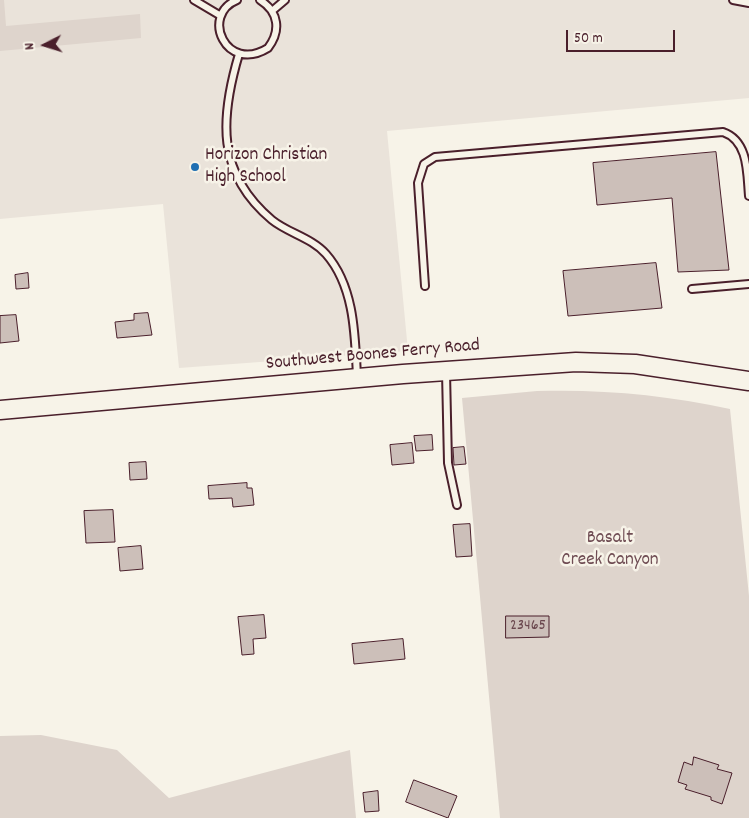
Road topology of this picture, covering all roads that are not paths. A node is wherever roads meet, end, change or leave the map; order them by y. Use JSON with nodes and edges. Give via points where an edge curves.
{"nodes":[{"id":1,"x":194,"y":0,"type":"edge"},
{"id":2,"x":237,"y":0,"type":"edge"},
{"id":3,"x":260,"y":0,"type":"edge"},
{"id":4,"x":285,"y":0,"type":"edge"},
{"id":5,"x":733,"y":0,"type":"edge"},
{"id":6,"x":749,"y":3,"type":"edge"},
{"id":7,"x":272,"y":11,"type":"junction"},
{"id":8,"x":221,"y":16,"type":"junction"},
{"id":9,"x":239,"y":54,"type":"junction"},
{"id":10,"x":747,"y":155,"type":"edge"},
{"id":11,"x":749,"y":196,"type":"edge"},
{"id":12,"x":749,"y":284,"type":"edge"},
{"id":13,"x":425,"y":286,"type":"dead end"},
{"id":14,"x":692,"y":289,"type":"dead end"},
{"id":15,"x":446,"y":370,"type":"junction"},
{"id":16,"x":357,"y":378,"type":"junction"},
{"id":17,"x":749,"y":381,"type":"edge"},
{"id":18,"x":0,"y":410,"type":"edge"},
{"id":19,"x":457,"y":505,"type":"dead end"}],
"edges":[{"from":1,"to":8,"type":"lane"},
{"from":2,"to":8,"type":"lane"},
{"from":3,"to":7,"type":"lane"},
{"from":4,"to":7,"type":"lane"},
{"from":5,"to":6,"type":"lane"},
{"from":7,"to":9,"type":"lane","via":[[277,30],[268,48],[250,55]]},
{"from":8,"to":9,"type":"lane","via":[[220,34],[231,50]]},
{"from":9,"to":16,"type":"lane","via":[[226,105],[225,134],[230,162],[256,204],[273,221],[326,254],[342,279],[350,306]]},
{"from":10,"to":11,"type":"lane"},
{"from":10,"to":13,"type":"lane","via":[[736,140],[724,132],[435,157],[424,164],[418,183]]},
{"from":12,"to":14,"type":"lane"},
{"from":15,"to":16,"type":"main road","name":"Southwest Boones Ferry Road"},
{"from":15,"to":17,"type":"main road","name":"Southwest Boones Ferry Road","via":[[605,362]]},
{"from":15,"to":19,"type":"lane","via":[[448,463]]},
{"from":16,"to":18,"type":"main road","name":"Southwest Boones Ferry Road"}]}
